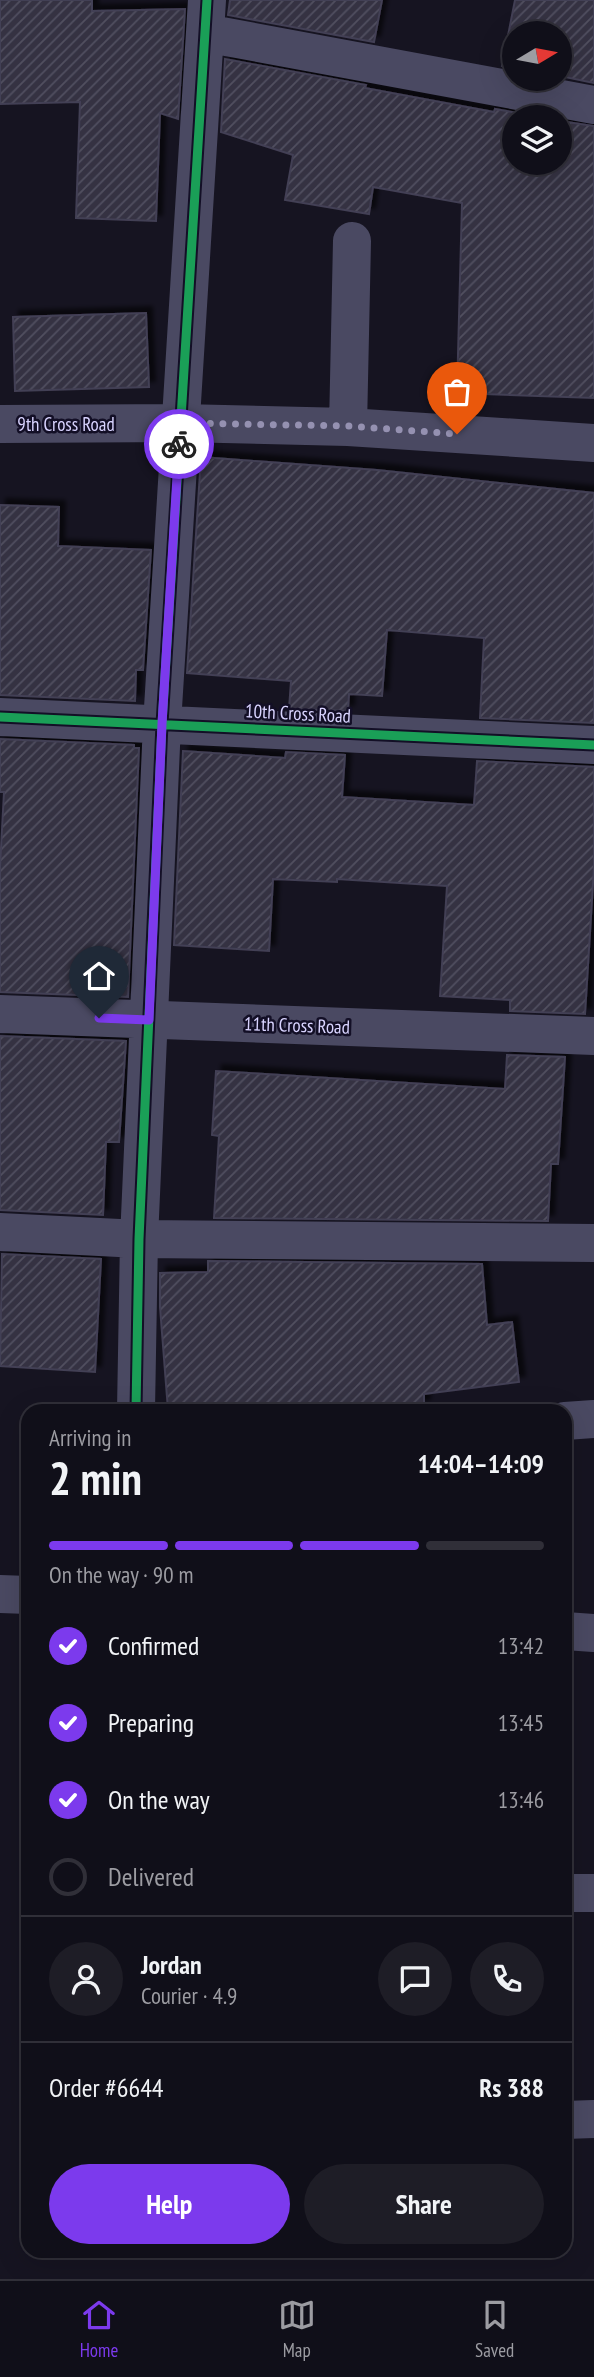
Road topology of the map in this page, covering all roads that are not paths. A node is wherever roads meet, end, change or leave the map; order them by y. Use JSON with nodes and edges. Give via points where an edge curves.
{"nodes":[{"id":1,"x":206,"y":16,"type":"edge"},
{"id":2,"x":594,"y":105,"type":"edge"},
{"id":3,"x":352,"y":240,"type":"dead end"},
{"id":4,"x":181,"y":423,"type":"junction"},
{"id":5,"x":0,"y":424,"type":"edge"},
{"id":6,"x":348,"y":426,"type":"junction"},
{"id":7,"x":594,"y":443,"type":"edge"},
{"id":8,"x":0,"y":717,"type":"edge"},
{"id":9,"x":162,"y":724,"type":"junction"},
{"id":10,"x":594,"y":746,"type":"edge"},
{"id":11,"x":0,"y":1014,"type":"edge"},
{"id":12,"x":149,"y":1020,"type":"junction"},
{"id":13,"x":594,"y":1035,"type":"edge"},
{"id":14,"x":0,"y":1232,"type":"edge"},
{"id":15,"x":139,"y":1239,"type":"junction"},
{"id":16,"x":594,"y":1243,"type":"edge"},
{"id":17,"x":136,"y":1404,"type":"edge"},
{"id":18,"x":594,"y":1419,"type":"edge"},
{"id":19,"x":572,"y":1421,"type":"edge"},
{"id":20,"x":0,"y":1594,"type":"edge"},
{"id":21,"x":21,"y":1595,"type":"edge"},
{"id":22,"x":572,"y":1631,"type":"edge"},
{"id":23,"x":594,"y":1633,"type":"edge"},
{"id":24,"x":572,"y":1893,"type":"edge"},
{"id":25,"x":594,"y":1893,"type":"edge"},
{"id":26,"x":594,"y":2119,"type":"edge"},
{"id":27,"x":572,"y":2120,"type":"edge"}],
"edges":[{"from":1,"to":2,"type":"street"},
{"from":1,"to":4,"type":"street"},
{"from":3,"to":6,"type":"street"},
{"from":4,"to":5,"type":"street","name":"9th Cross Road"},
{"from":4,"to":6,"type":"street","name":"9th Cross Road"},
{"from":4,"to":9,"type":"street"},
{"from":6,"to":7,"type":"street","name":"9th Cross Road"},
{"from":8,"to":9,"type":"street","name":"10th Cross Road"},
{"from":9,"to":10,"type":"street","name":"10th Cross Road"},
{"from":9,"to":12,"type":"street"},
{"from":11,"to":12,"type":"street","name":"11th Cross Road"},
{"from":12,"to":13,"type":"street","name":"11th Cross Road"},
{"from":12,"to":15,"type":"street"},
{"from":14,"to":15,"type":"street"},
{"from":15,"to":16,"type":"street"},
{"from":15,"to":17,"type":"street"},
{"from":18,"to":19,"type":"street"},
{"from":20,"to":21,"type":"street"},
{"from":22,"to":23,"type":"street"},
{"from":24,"to":25,"type":"street"},
{"from":26,"to":27,"type":"street"}]}
